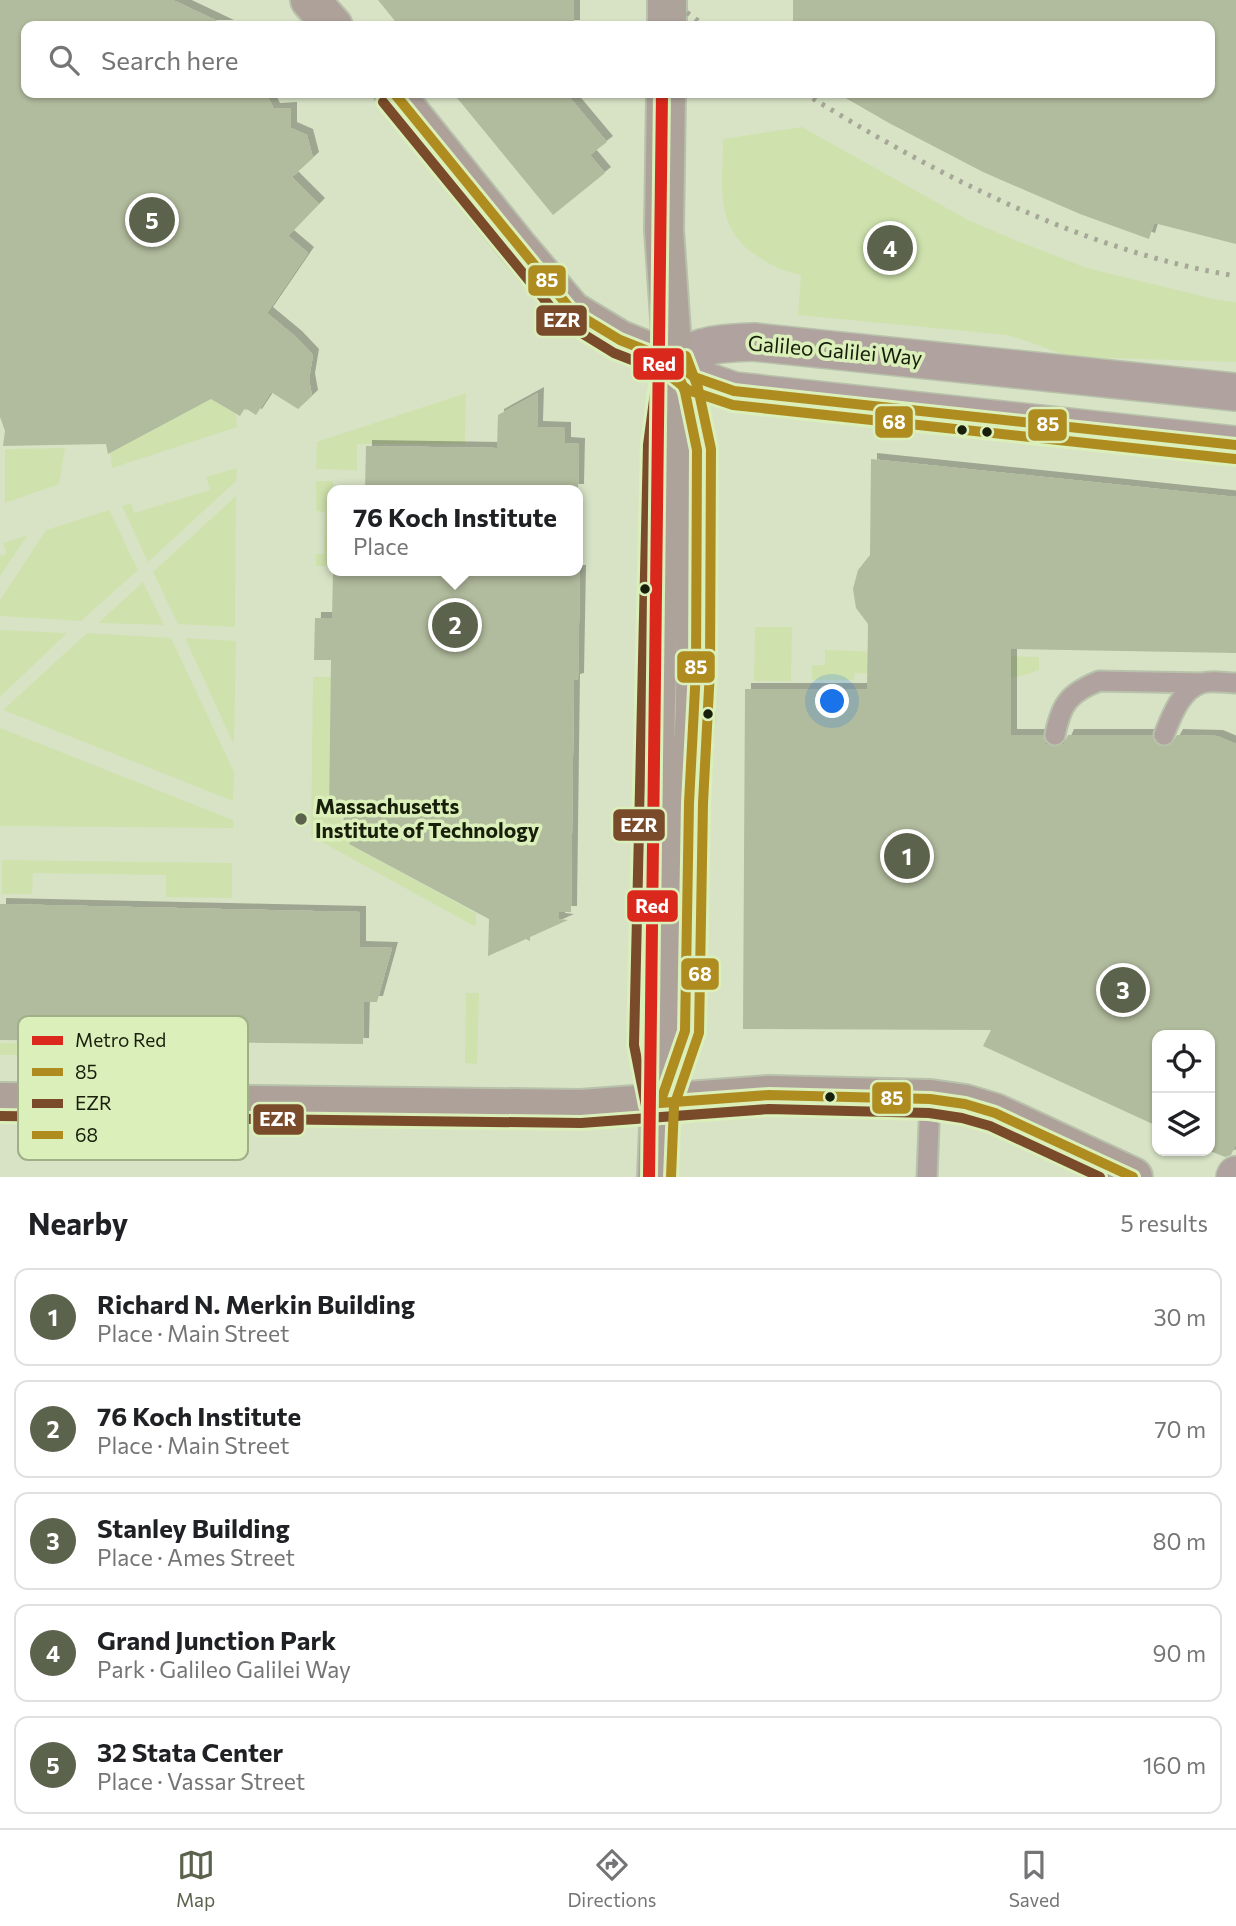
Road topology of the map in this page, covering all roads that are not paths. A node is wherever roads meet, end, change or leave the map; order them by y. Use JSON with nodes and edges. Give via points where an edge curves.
{"nodes":[{"id":1,"x":310,"y":0,"type":"edge"},
{"id":2,"x":667,"y":0,"type":"edge"},
{"id":3,"x":329,"y":21,"type":"edge"},
{"id":4,"x":667,"y":21,"type":"edge"},
{"id":5,"x":398,"y":98,"type":"edge"},
{"id":6,"x":666,"y":98,"type":"edge"},
{"id":7,"x":673,"y":361,"type":"junction"},
{"id":8,"x":1236,"y":392,"type":"edge"},
{"id":9,"x":1236,"y":445,"type":"edge"},
{"id":10,"x":1202,"y":683,"type":"junction"},
{"id":11,"x":1236,"y":683,"type":"edge"},
{"id":12,"x":1055,"y":735,"type":"dead end"},
{"id":13,"x":1164,"y":735,"type":"dead end"},
{"id":14,"x":930,"y":1099,"type":"junction"},
{"id":15,"x":0,"y":1102,"type":"edge"},
{"id":16,"x":18,"y":1102,"type":"edge"},
{"id":17,"x":660,"y":1103,"type":"junction"},
{"id":18,"x":248,"y":1105,"type":"edge"},
{"id":19,"x":657,"y":1177,"type":"edge"},
{"id":20,"x":927,"y":1177,"type":"edge"},
{"id":21,"x":1133,"y":1177,"type":"edge"}],
"edges":[{"from":1,"to":3,"type":"street"},
{"from":2,"to":4,"type":"main road"},
{"from":5,"to":7,"type":"street","via":[[572,310],[621,341]]},
{"from":6,"to":7,"type":"main road","via":[[664,230]]},
{"from":7,"to":8,"type":"street","name":"Galileo Galilei Way","via":[[692,350],[754,342]]},
{"from":7,"to":9,"type":"street","via":[[694,377],[734,391]]},
{"from":7,"to":17,"type":"main road","via":[[685,392],[697,450],[696,681],[685,1031]]},
{"from":10,"to":11,"type":"lane"},
{"from":10,"to":12,"type":"lane","via":[[1099,681],[1071,698],[1060,712]]},
{"from":10,"to":13,"type":"lane","via":[[1186,693]]},
{"from":14,"to":17,"type":"street","via":[[769,1095]]},
{"from":14,"to":20,"type":"lane"},
{"from":14,"to":21,"type":"street","via":[[995,1113]]},
{"from":15,"to":16,"type":"street"},
{"from":17,"to":18,"type":"street","via":[[581,1109]]},
{"from":17,"to":19,"type":"main road"}]}
